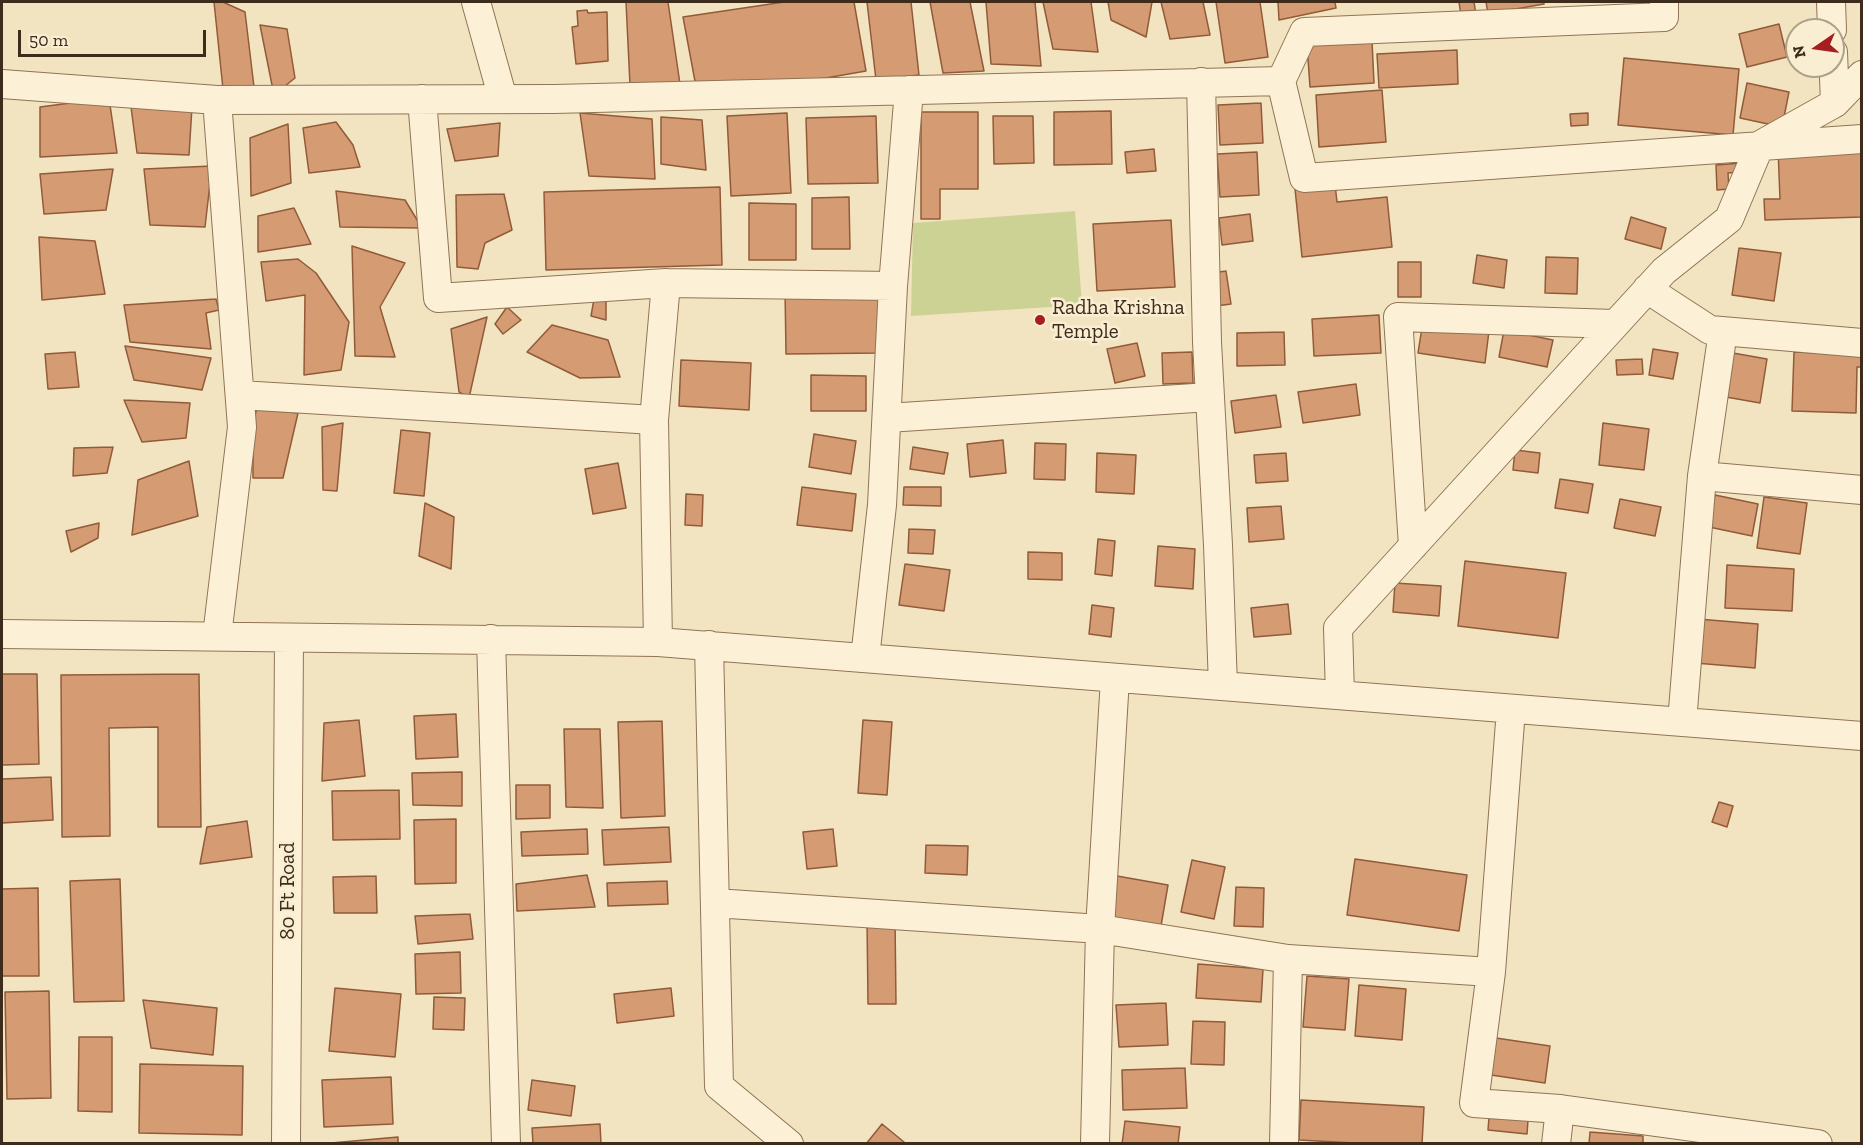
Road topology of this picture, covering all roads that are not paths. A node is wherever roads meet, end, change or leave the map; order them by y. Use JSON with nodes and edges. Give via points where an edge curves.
{"nodes":[{"id":1,"x":476,"y":2,"type":"edge"},
{"id":2,"x":1664,"y":2,"type":"edge"},
{"id":3,"x":1831,"y":2,"type":"edge"},
{"id":4,"x":1832,"y":18,"type":"edge"},
{"id":5,"x":1862,"y":75,"type":"edge"},
{"id":6,"x":1834,"y":78,"type":"edge"},
{"id":7,"x":1281,"y":81,"type":"junction"},
{"id":8,"x":1201,"y":82,"type":"junction"},
{"id":9,"x":2,"y":84,"type":"edge"},
{"id":10,"x":909,"y":90,"type":"junction"},
{"id":11,"x":422,"y":99,"type":"junction"},
{"id":12,"x":503,"y":99,"type":"junction"},
{"id":13,"x":217,"y":100,"type":"junction"},
{"id":14,"x":1835,"y":103,"type":"junction"},
{"id":15,"x":1862,"y":139,"type":"edge"},
{"id":16,"x":1760,"y":145,"type":"junction"},
{"id":17,"x":666,"y":283,"type":"junction"},
{"id":18,"x":893,"y":286,"type":"junction"},
{"id":19,"x":1647,"y":289,"type":"junction"},
{"id":20,"x":1615,"y":324,"type":"junction"},
{"id":21,"x":1723,"y":331,"type":"junction"},
{"id":22,"x":1862,"y":343,"type":"edge"},
{"id":23,"x":240,"y":395,"type":"junction"},
{"id":24,"x":1210,"y":397,"type":"junction"},
{"id":25,"x":887,"y":418,"type":"junction"},
{"id":26,"x":654,"y":420,"type":"junction"},
{"id":27,"x":1702,"y":476,"type":"junction"},
{"id":28,"x":1862,"y":490,"type":"edge"},
{"id":29,"x":1413,"y":546,"type":"junction"},
{"id":30,"x":2,"y":634,"type":"edge"},
{"id":31,"x":217,"y":636,"type":"junction"},
{"id":32,"x":290,"y":638,"type":"junction"},
{"id":33,"x":491,"y":639,"type":"junction"},
{"id":34,"x":658,"y":642,"type":"junction"},
{"id":35,"x":709,"y":645,"type":"junction"},
{"id":36,"x":865,"y":658,"type":"junction"},
{"id":37,"x":1115,"y":678,"type":"junction"},
{"id":38,"x":1223,"y":686,"type":"junction"},
{"id":39,"x":1340,"y":695,"type":"junction"},
{"id":40,"x":1511,"y":709,"type":"junction"},
{"id":41,"x":1682,"y":722,"type":"junction"},
{"id":42,"x":1862,"y":736,"type":"edge"},
{"id":43,"x":715,"y":903,"type":"junction"},
{"id":44,"x":1100,"y":929,"type":"junction"},
{"id":45,"x":1288,"y":959,"type":"junction"},
{"id":46,"x":1491,"y":972,"type":"junction"},
{"id":47,"x":1560,"y":1109,"type":"junction"},
{"id":48,"x":286,"y":1143,"type":"edge"},
{"id":49,"x":506,"y":1143,"type":"edge"},
{"id":50,"x":789,"y":1143,"type":"edge"},
{"id":51,"x":1095,"y":1143,"type":"edge"},
{"id":52,"x":1284,"y":1143,"type":"edge"},
{"id":53,"x":1556,"y":1143,"type":"edge"},
{"id":54,"x":1818,"y":1143,"type":"edge"}],
"edges":[{"from":1,"to":12,"type":"street"},
{"from":2,"to":7,"type":"street","via":[[1664,17],[1304,32]]},
{"from":3,"to":4,"type":"street"},
{"from":5,"to":14,"type":"street"},
{"from":6,"to":14,"type":"street"},
{"from":7,"to":8,"type":"street"},
{"from":7,"to":16,"type":"street","via":[[1304,178]]},
{"from":8,"to":10,"type":"street"},
{"from":8,"to":24,"type":"street"},
{"from":9,"to":13,"type":"street"},
{"from":10,"to":12,"type":"street"},
{"from":10,"to":18,"type":"street"},
{"from":11,"to":12,"type":"street"},
{"from":11,"to":13,"type":"street"},
{"from":11,"to":17,"type":"street","via":[[438,298]]},
{"from":13,"to":23,"type":"street"},
{"from":14,"to":16,"type":"street"},
{"from":15,"to":16,"type":"street"},
{"from":16,"to":19,"type":"street","via":[[1729,219]]},
{"from":17,"to":18,"type":"street"},
{"from":17,"to":26,"type":"street"},
{"from":18,"to":25,"type":"street"},
{"from":19,"to":20,"type":"street"},
{"from":19,"to":21,"type":"street","via":[[1710,330]]},
{"from":20,"to":29,"type":"street"},
{"from":20,"to":29,"type":"street","via":[[1398,317]]},
{"from":21,"to":22,"type":"street"},
{"from":21,"to":27,"type":"street"},
{"from":23,"to":26,"type":"street"},
{"from":23,"to":31,"type":"street","via":[[242,428]]},
{"from":24,"to":25,"type":"street"},
{"from":24,"to":38,"type":"street"},
{"from":25,"to":36,"type":"street"},
{"from":26,"to":34,"type":"street"},
{"from":27,"to":28,"type":"street"},
{"from":27,"to":41,"type":"street"},
{"from":29,"to":39,"type":"street","via":[[1338,628]]},
{"from":30,"to":31,"type":"street"},
{"from":31,"to":32,"type":"street"},
{"from":32,"to":33,"type":"street"},
{"from":32,"to":48,"type":"street","name":"80 Ft Road"},
{"from":33,"to":34,"type":"street"},
{"from":33,"to":49,"type":"street"},
{"from":34,"to":35,"type":"street"},
{"from":35,"to":36,"type":"street"},
{"from":35,"to":43,"type":"street"},
{"from":36,"to":37,"type":"street"},
{"from":37,"to":38,"type":"street"},
{"from":37,"to":44,"type":"street"},
{"from":38,"to":39,"type":"street"},
{"from":39,"to":40,"type":"street"},
{"from":40,"to":41,"type":"street"},
{"from":40,"to":46,"type":"street"},
{"from":41,"to":42,"type":"street"},
{"from":43,"to":44,"type":"street"},
{"from":43,"to":50,"type":"street","via":[[718,1086]]},
{"from":44,"to":45,"type":"street"},
{"from":44,"to":51,"type":"street"},
{"from":45,"to":46,"type":"street"},
{"from":45,"to":52,"type":"street"},
{"from":46,"to":47,"type":"street","via":[[1474,1103]]},
{"from":47,"to":53,"type":"street"},
{"from":47,"to":54,"type":"street"}]}
